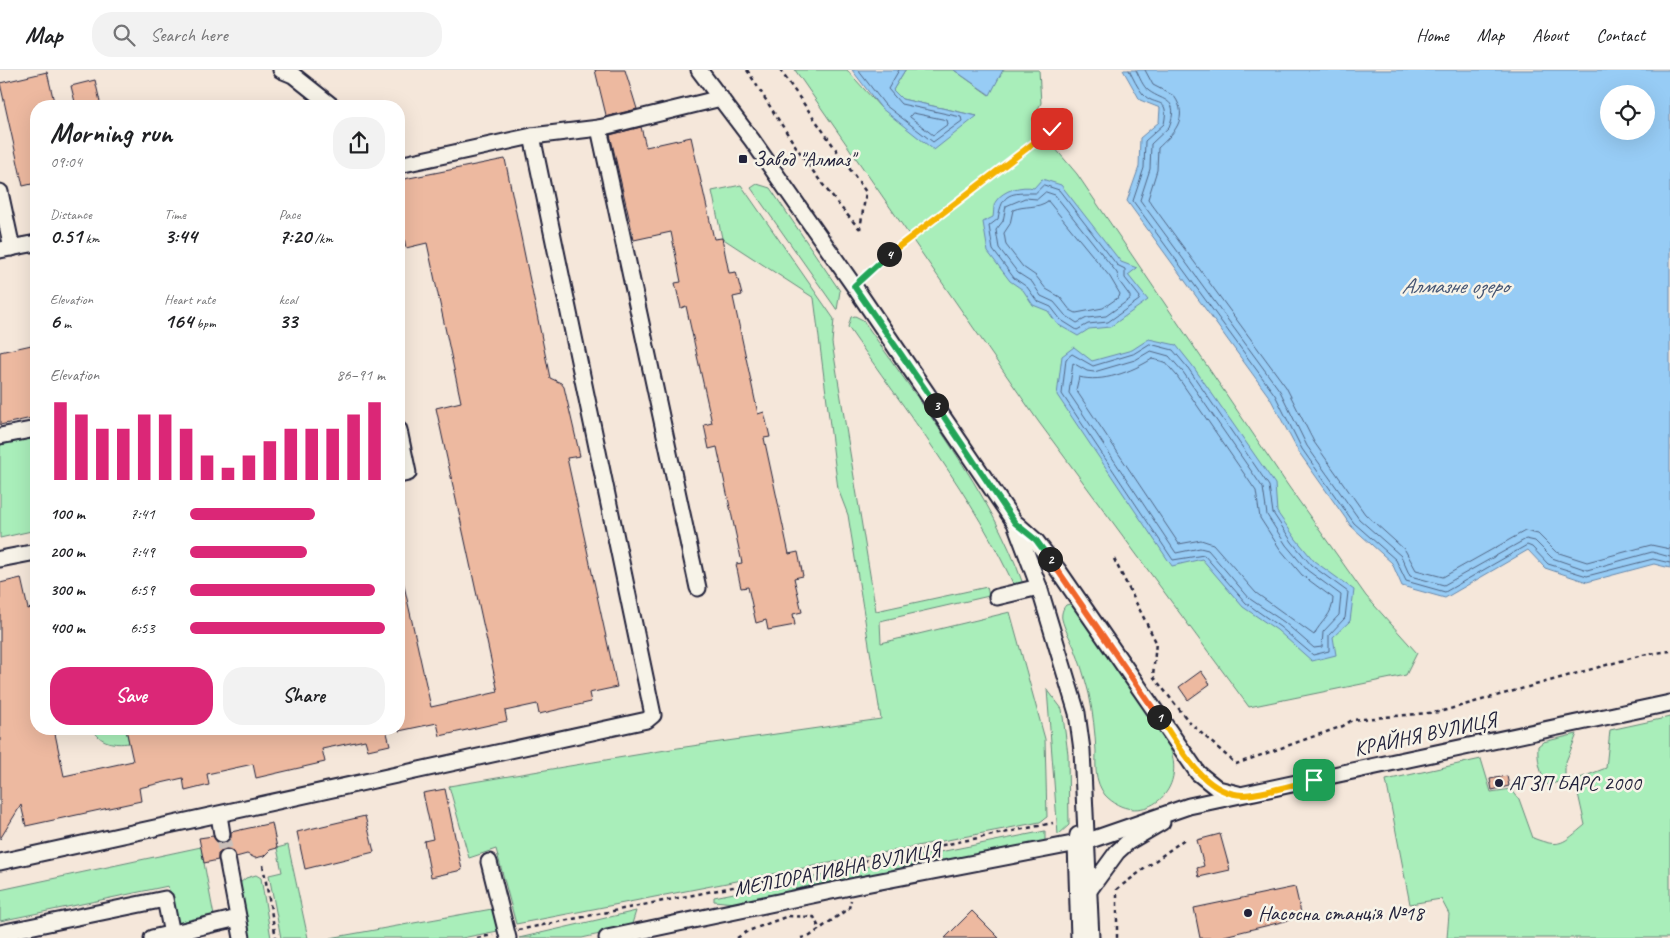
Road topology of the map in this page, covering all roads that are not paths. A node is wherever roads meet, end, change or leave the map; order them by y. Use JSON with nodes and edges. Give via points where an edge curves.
{"nodes":[{"id":1,"x":282,"y":70,"type":"edge"},
{"id":2,"x":698,"y":70,"type":"edge"},
{"id":3,"x":721,"y":98,"type":"junction"},
{"id":4,"x":324,"y":100,"type":"edge"},
{"id":5,"x":598,"y":128,"type":"junction"},
{"id":6,"x":532,"y":136,"type":"junction"},
{"id":7,"x":405,"y":164,"type":"edge"},
{"id":8,"x":0,"y":192,"type":"edge"},
{"id":9,"x":30,"y":243,"type":"edge"},
{"id":10,"x":6,"y":249,"type":"edge"},
{"id":11,"x":30,"y":430,"type":"edge"},
{"id":12,"x":0,"y":436,"type":"edge"},
{"id":13,"x":405,"y":459,"type":"edge"},
{"id":14,"x":405,"y":474,"type":"edge"},
{"id":15,"x":1015,"y":523,"type":"junction"},
{"id":16,"x":30,"y":553,"type":"edge"},
{"id":17,"x":0,"y":560,"type":"edge"},
{"id":18,"x":1039,"y":587,"type":"junction"},
{"id":19,"x":698,"y":588,"type":"dead end"},
{"id":20,"x":998,"y":597,"type":"dead end"},
{"id":21,"x":1670,"y":703,"type":"edge"},
{"id":22,"x":1242,"y":795,"type":"junction"},
{"id":23,"x":1189,"y":806,"type":"junction"},
{"id":24,"x":219,"y":815,"type":"junction"},
{"id":25,"x":222,"y":834,"type":"tunnel mouth"},
{"id":26,"x":1082,"y":842,"type":"junction"},
{"id":27,"x":227,"y":858,"type":"tunnel mouth"},
{"id":28,"x":0,"y":862,"type":"edge"},
{"id":29,"x":489,"y":862,"type":"dead end"},
{"id":30,"x":1090,"y":889,"type":"junction"},
{"id":31,"x":238,"y":918,"type":"junction"},
{"id":32,"x":0,"y":933,"type":"edge"},
{"id":33,"x":172,"y":934,"type":"junction"},
{"id":34,"x":507,"y":935,"type":"edge"},
{"id":35,"x":152,"y":938,"type":"edge"},
{"id":36,"x":242,"y":938,"type":"edge"},
{"id":37,"x":607,"y":938,"type":"edge"},
{"id":38,"x":1078,"y":938,"type":"edge"},
{"id":39,"x":1091,"y":938,"type":"edge"}],
"edges":[{"from":1,"to":4,"type":"street"},
{"from":2,"to":3,"type":"street"},
{"from":3,"to":5,"type":"street"},
{"from":3,"to":15,"type":"street"},
{"from":5,"to":6,"type":"street"},
{"from":5,"to":19,"type":"street"},
{"from":6,"to":7,"type":"street"},
{"from":6,"to":24,"type":"street","via":[[652,715],[648,720]]},
{"from":8,"to":10,"type":"street"},
{"from":9,"to":10,"type":"street"},
{"from":11,"to":12,"type":"street"},
{"from":13,"to":14,"type":"street","via":[[408,473]]},
{"from":15,"to":18,"type":"street"},
{"from":15,"to":22,"type":"street","via":[[1036,540],[1058,570],[1198,773],[1218,789]]},
{"from":16,"to":17,"type":"street"},
{"from":18,"to":20,"type":"street"},
{"from":18,"to":26,"type":"street","via":[[1077,713],[1082,750]]},
{"from":21,"to":22,"type":"street","name":"КРАЙНЯ ВУЛИЦЯ"},
{"from":22,"to":23,"type":"street","name":"КРАЙНЯ ВУЛИЦЯ"},
{"from":23,"to":26,"type":"street","name":"КРАЙНЯ ВУЛИЦЯ"},
{"from":23,"to":30,"type":"street","via":[[1128,842]]},
{"from":24,"to":25,"type":"street"},
{"from":24,"to":28,"type":"street"},
{"from":26,"to":30,"type":"street"},
{"from":26,"to":37,"type":"street","name":"МЕЛІОРАТИВНА ВУЛИЦЯ"},
{"from":26,"to":38,"type":"street"},
{"from":27,"to":31,"type":"street"},
{"from":29,"to":34,"type":"street"},
{"from":30,"to":39,"type":"street"},
{"from":31,"to":33,"type":"street"},
{"from":31,"to":36,"type":"street"},
{"from":32,"to":33,"type":"street","via":[[165,900]]},
{"from":33,"to":35,"type":"street"}]}
